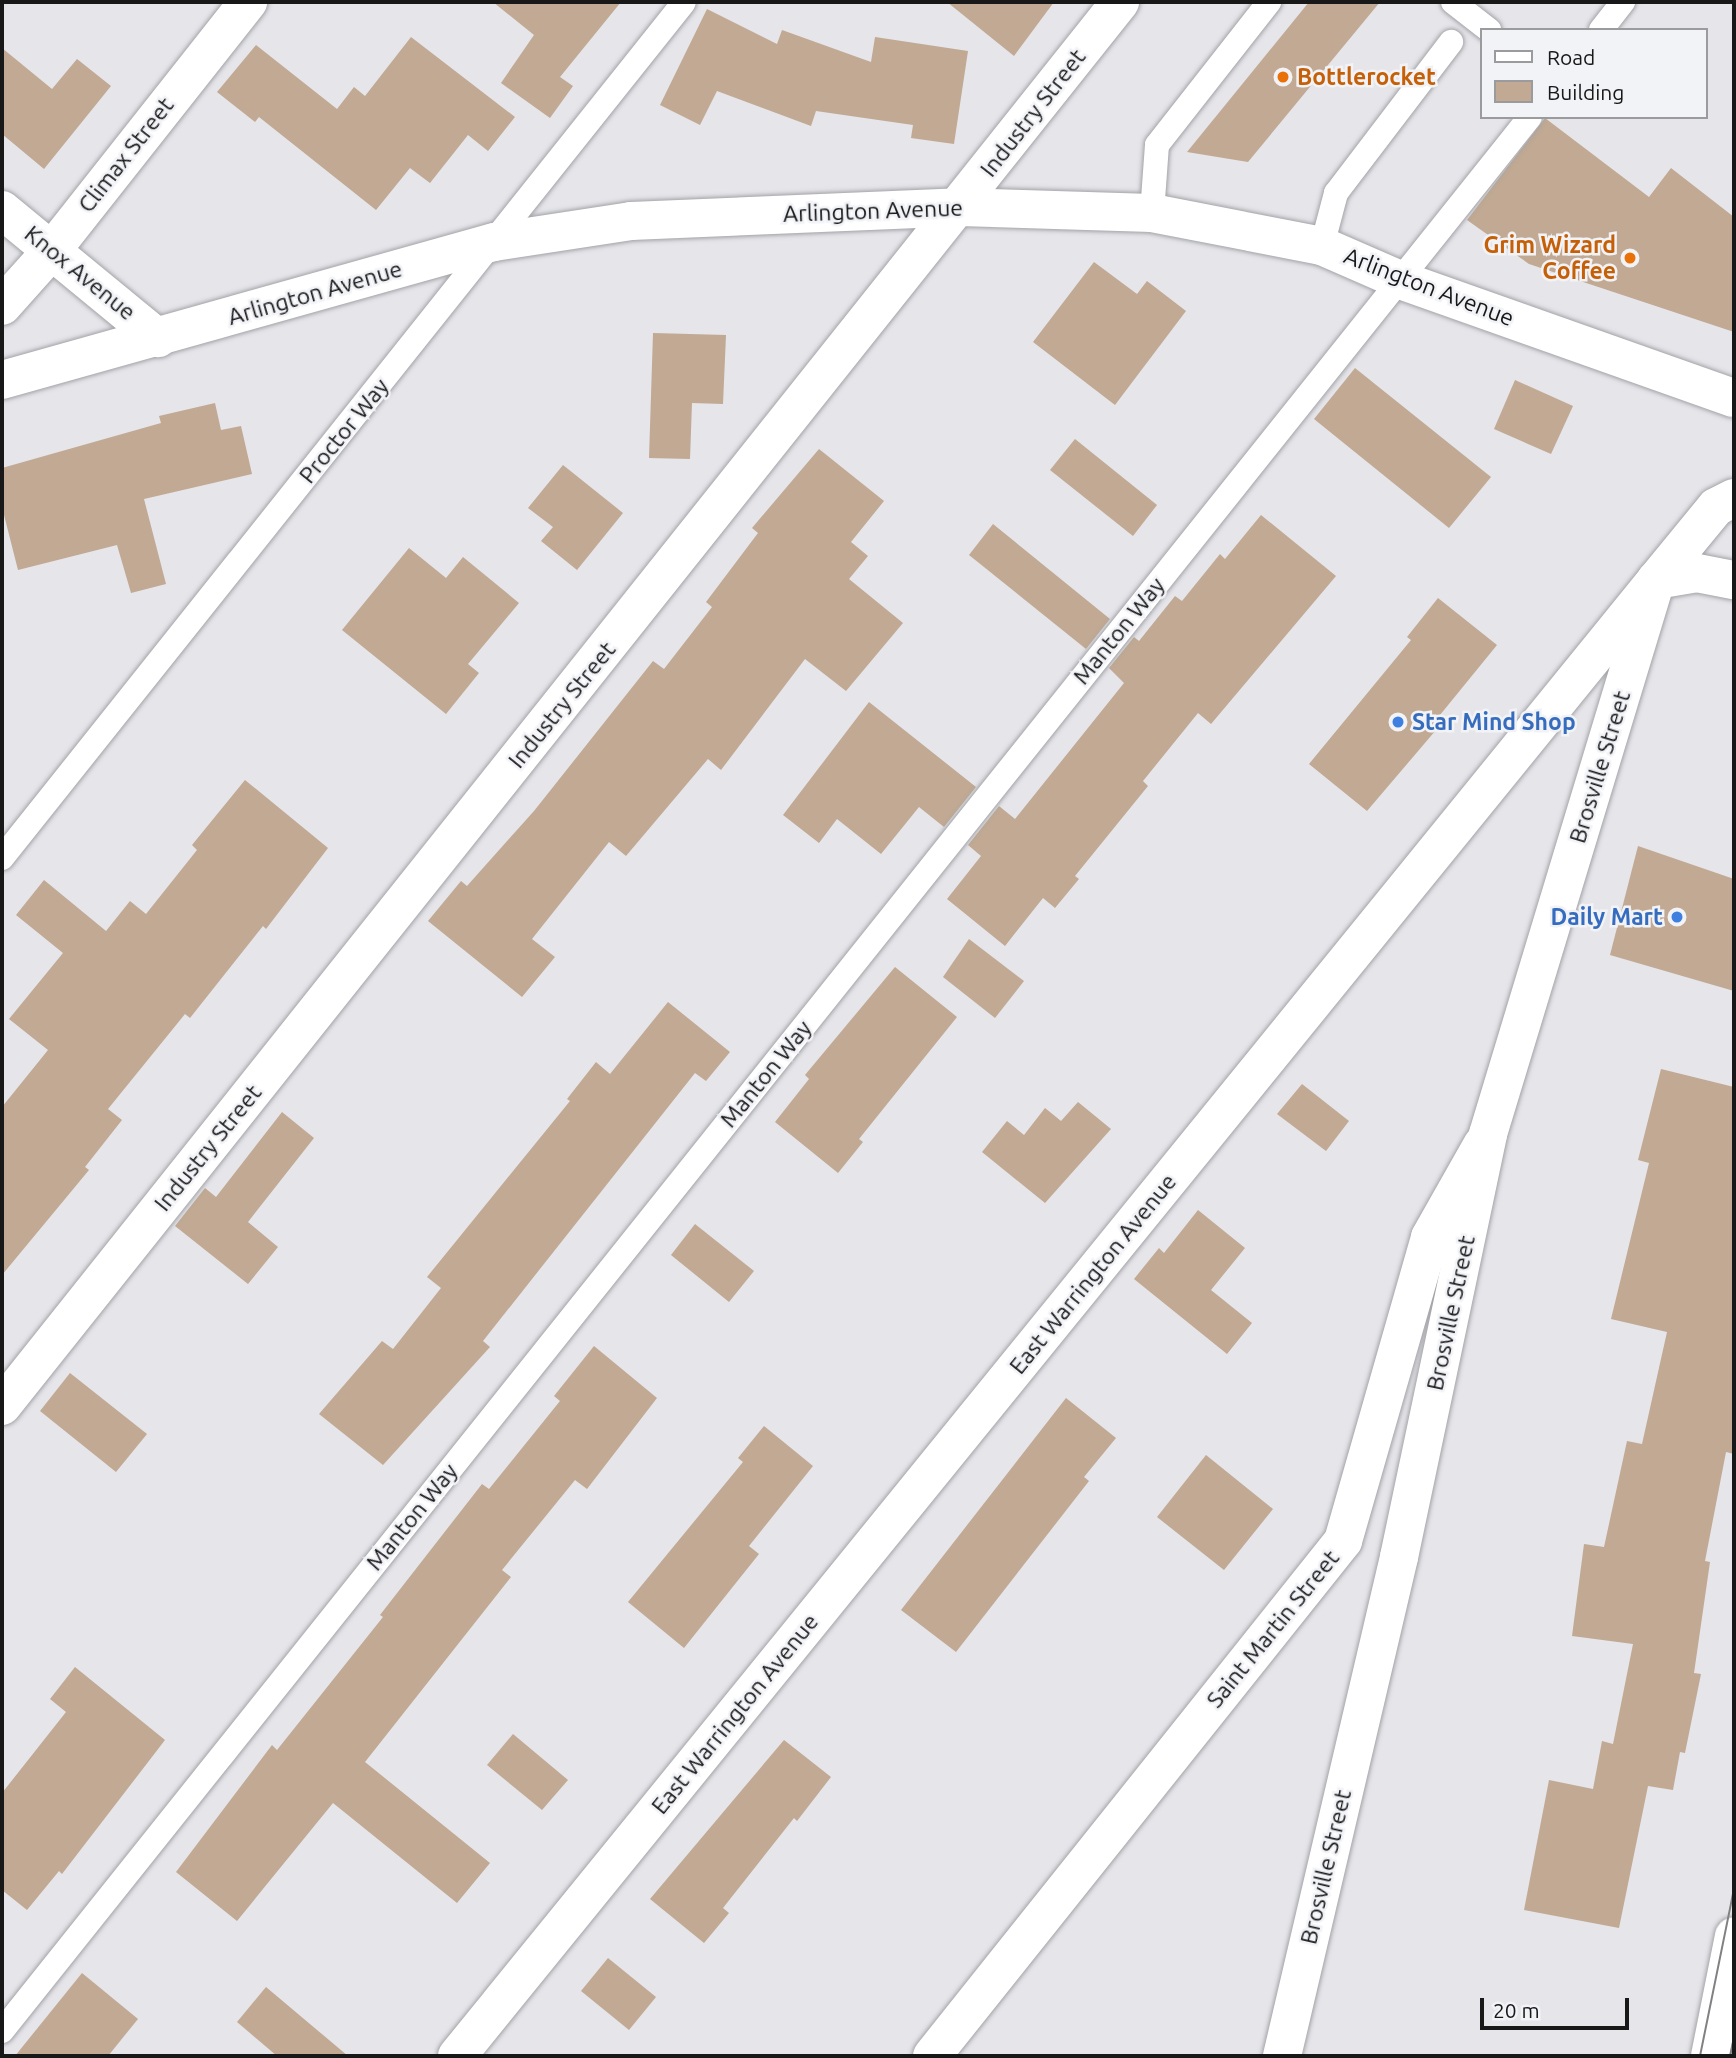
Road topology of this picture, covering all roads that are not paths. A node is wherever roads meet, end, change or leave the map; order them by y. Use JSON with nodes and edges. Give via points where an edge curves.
{"nodes":[{"id":1,"x":248,"y":2,"type":"edge"},
{"id":2,"x":684,"y":2,"type":"edge"},
{"id":3,"x":1120,"y":2,"type":"edge"},
{"id":4,"x":1269,"y":2,"type":"edge"},
{"id":5,"x":1453,"y":2,"type":"edge"},
{"id":6,"x":1623,"y":2,"type":"edge"},
{"id":7,"x":1486,"y":28,"type":"edge"},
{"id":8,"x":1603,"y":28,"type":"edge"},
{"id":9,"x":1451,"y":42,"type":"dead end"},
{"id":10,"x":1529,"y":119,"type":"edge"},
{"id":11,"x":959,"y":207,"type":"junction"},
{"id":12,"x":2,"y":210,"type":"edge"},
{"id":13,"x":1152,"y":213,"type":"junction"},
{"id":14,"x":494,"y":242,"type":"junction"},
{"id":15,"x":1322,"y":246,"type":"junction"},
{"id":16,"x":52,"y":249,"type":"junction"},
{"id":17,"x":1400,"y":279,"type":"junction"},
{"id":18,"x":2,"y":306,"type":"edge"},
{"id":19,"x":158,"y":338,"type":"junction"},
{"id":20,"x":2,"y":380,"type":"edge"},
{"id":21,"x":1734,"y":398,"type":"edge"},
{"id":22,"x":1734,"y":498,"type":"edge"},
{"id":23,"x":1656,"y":580,"type":"junction"},
{"id":24,"x":1734,"y":580,"type":"edge"},
{"id":25,"x":2,"y":858,"type":"edge"},
{"id":26,"x":1488,"y":1134,"type":"junction"},
{"id":27,"x":2,"y":1406,"type":"edge"},
{"id":28,"x":1734,"y":1936,"type":"edge"},
{"id":29,"x":2,"y":2031,"type":"edge"},
{"id":30,"x":457,"y":2056,"type":"edge"},
{"id":31,"x":932,"y":2056,"type":"edge"},
{"id":32,"x":1282,"y":2056,"type":"edge"},
{"id":33,"x":1710,"y":2056,"type":"edge"}],
"edges":[{"from":1,"to":16,"type":"street","name":"Climax Street"},
{"from":2,"to":14,"type":"lane","name":"Proctor Way"},
{"from":3,"to":11,"type":"street","name":"Industry Street"},
{"from":4,"to":13,"type":"lane","via":[[1157,145]]},
{"from":5,"to":7,"type":"lane"},
{"from":6,"to":8,"type":"lane"},
{"from":9,"to":15,"type":"lane","via":[[1336,194]]},
{"from":10,"to":17,"type":"lane","name":"Manton Way"},
{"from":11,"to":13,"type":"street","name":"Arlington Avenue"},
{"from":11,"to":14,"type":"street","name":"Arlington Avenue","via":[[631,221]]},
{"from":11,"to":27,"type":"street","name":"Industry Street"},
{"from":12,"to":16,"type":"street","name":"Knox Avenue"},
{"from":13,"to":15,"type":"street","name":"Arlington Avenue"},
{"from":14,"to":19,"type":"street","name":"Arlington Avenue"},
{"from":14,"to":25,"type":"lane","name":"Proctor Way"},
{"from":15,"to":17,"type":"street","name":"Arlington Avenue"},
{"from":16,"to":18,"type":"street","name":"Climax Street"},
{"from":16,"to":19,"type":"street","name":"Knox Avenue"},
{"from":17,"to":21,"type":"street","name":"Arlington Avenue"},
{"from":17,"to":29,"type":"lane","name":"Manton Way"},
{"from":19,"to":20,"type":"street","name":"Arlington Avenue"},
{"from":22,"to":23,"type":"street","name":"East Warrington Avenue","via":[[1716,507]]},
{"from":23,"to":24,"type":"street","via":[[1697,573]]},
{"from":23,"to":26,"type":"street","name":"Brosville Street"},
{"from":23,"to":30,"type":"street","name":"East Warrington Avenue"},
{"from":26,"to":31,"type":"street","name":"Saint Martin Street","via":[[1430,1237],[1343,1541]]},
{"from":26,"to":32,"type":"street","name":"Brosville Street","via":[[1399,1557]]},
{"from":28,"to":33,"type":"street"}]}
